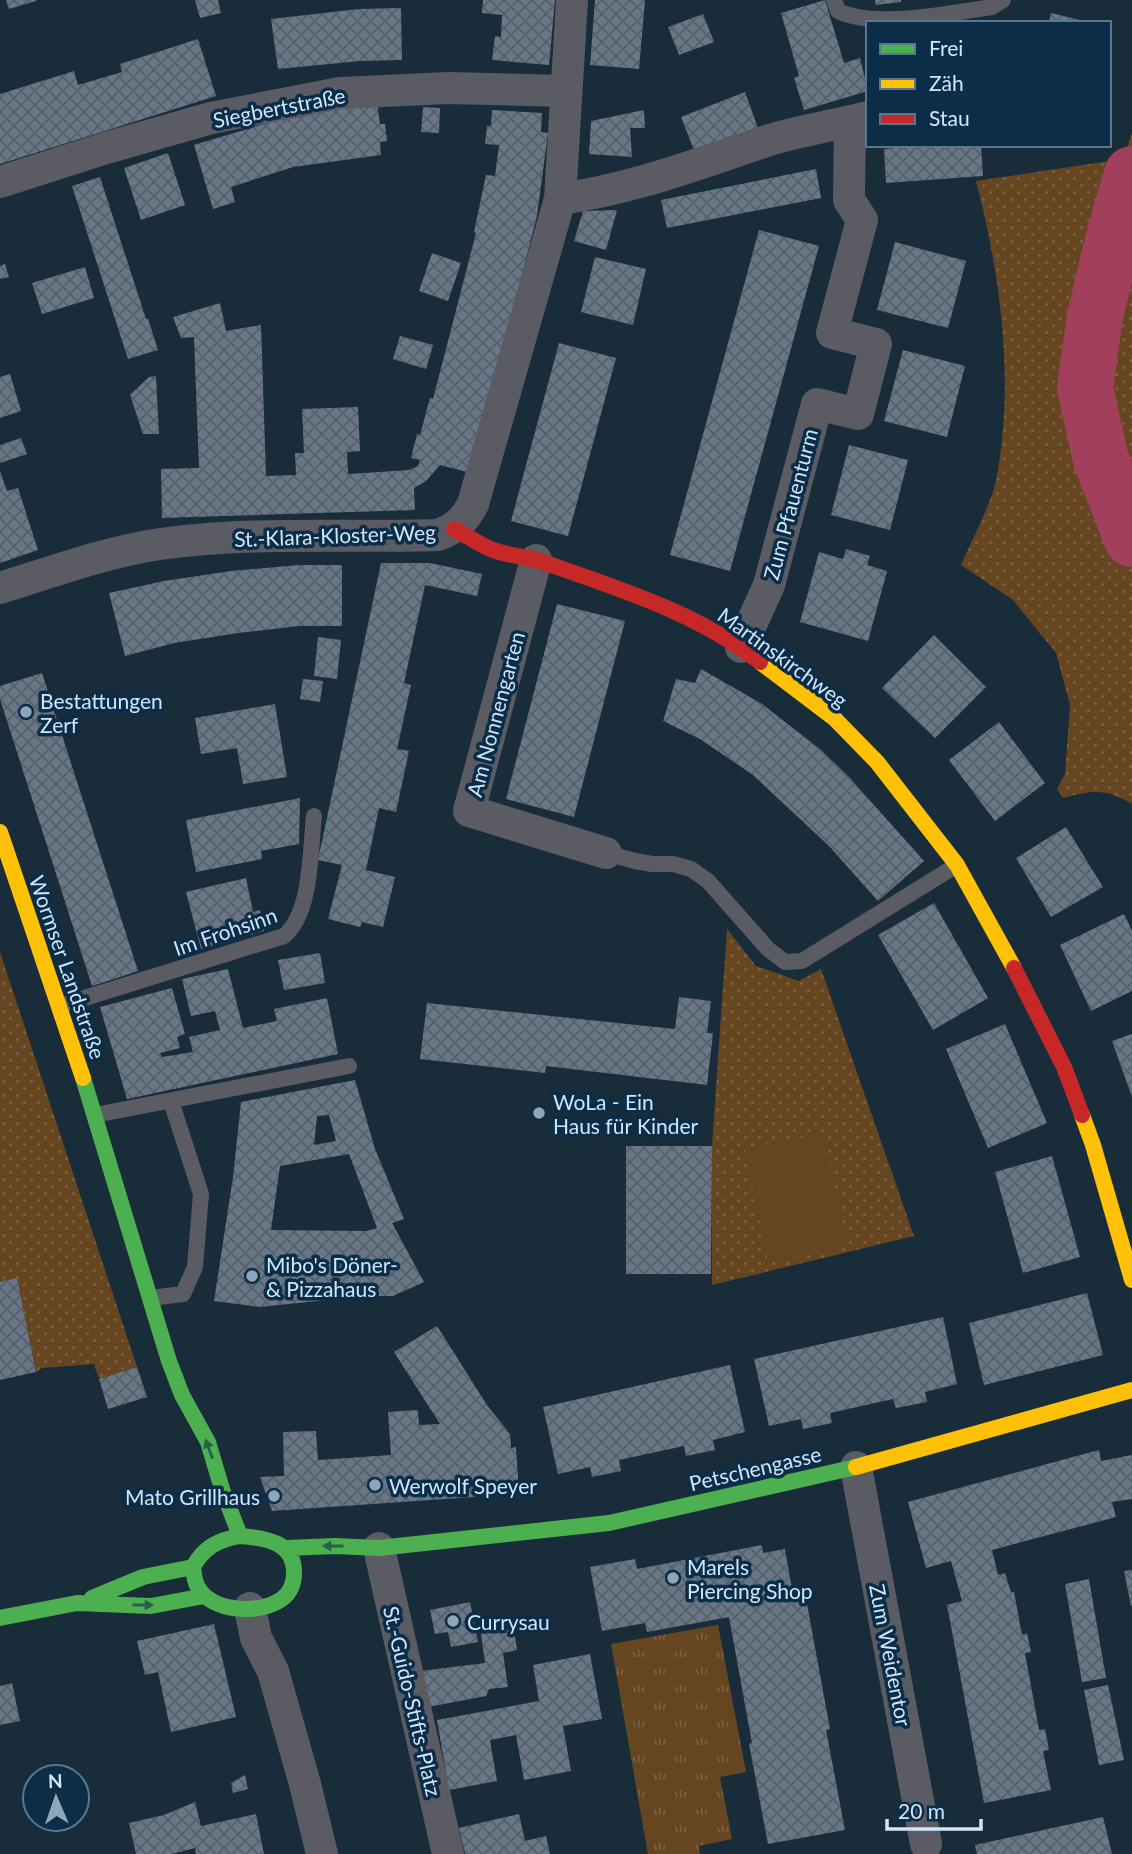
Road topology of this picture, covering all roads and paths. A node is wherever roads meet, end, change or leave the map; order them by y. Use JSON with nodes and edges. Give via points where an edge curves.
{"nodes":[{"id":1,"x":572,"y":0,"type":"edge"},
{"id":2,"x":834,"y":0,"type":"edge"},
{"id":3,"x":1003,"y":0,"type":"edge"},
{"id":4,"x":566,"y":91,"type":"junction"},
{"id":5,"x":859,"y":119,"type":"edge"},
{"id":6,"x":0,"y":182,"type":"edge"},
{"id":7,"x":559,"y":199,"type":"junction"},
{"id":8,"x":454,"y":529,"type":"junction"},
{"id":9,"x":536,"y":560,"type":"junction"},
{"id":10,"x":0,"y":588,"type":"edge"},
{"id":11,"x":741,"y":647,"type":"junction"},
{"id":12,"x":314,"y":816,"type":"dead end"},
{"id":13,"x":0,"y":832,"type":"edge"},
{"id":14,"x":606,"y":853,"type":"joint"},
{"id":15,"x":957,"y":865,"type":"junction"},
{"id":16,"x":59,"y":1006,"type":"junction"},
{"id":17,"x":349,"y":1066,"type":"dead end"},
{"id":18,"x":171,"y":1101,"type":"junction"},
{"id":19,"x":95,"y":1115,"type":"junction"},
{"id":20,"x":1132,"y":1280,"type":"edge"},
{"id":21,"x":150,"y":1298,"type":"junction"},
{"id":22,"x":1132,"y":1390,"type":"edge"},
{"id":23,"x":182,"y":1395,"type":"junction"},
{"id":24,"x":186,"y":1436,"type":"dead end"},
{"id":25,"x":856,"y":1467,"type":"junction"},
{"id":26,"x":240,"y":1536,"type":"junction"},
{"id":27,"x":287,"y":1548,"type":"junction"},
{"id":28,"x":379,"y":1548,"type":"junction"},
{"id":29,"x":348,"y":1565,"type":"dead end"},
{"id":30,"x":193,"y":1567,"type":"junction"},
{"id":31,"x":204,"y":1596,"type":"junction"},
{"id":32,"x":80,"y":1603,"type":"junction"},
{"id":33,"x":262,"y":1606,"type":"junction"},
{"id":34,"x":0,"y":1618,"type":"edge"},
{"id":35,"x":926,"y":1844,"type":"dead end"},
{"id":36,"x":322,"y":1854,"type":"edge"},
{"id":37,"x":448,"y":1854,"type":"edge"}],
"edges":[{"from":1,"to":4,"type":"street","name":"St.-Klara-Kloster-Weg"},
{"from":2,"to":3,"type":"lane","via":[[838,11],[848,16],[878,19],[992,7]]},
{"from":4,"to":6,"type":"street","name":"Siegbertstraße","via":[[448,88],[340,93],[211,118]]},
{"from":4,"to":7,"type":"street","name":"St.-Klara-Kloster-Weg"},
{"from":5,"to":7,"type":"street","via":[[771,140],[635,185]]},
{"from":5,"to":11,"type":"street","name":"Zum Pfauenturm","via":[[849,200],[862,220],[832,332],[876,344],[858,414],[817,404],[769,585]]},
{"from":7,"to":8,"type":"street","name":"St.-Klara-Kloster-Weg","via":[[473,504],[466,519]]},
{"from":8,"to":9,"type":"street","name":"Martinskirchweg","via":[[495,551]]},
{"from":8,"to":10,"type":"street","name":"St.-Klara-Kloster-Weg","via":[[438,535],[159,544]]},
{"from":9,"to":11,"type":"street","name":"Martinskirchweg","via":[[670,608]]},
{"from":9,"to":14,"type":"street","name":"Am Nonnengarten","via":[[469,811]]},
{"from":11,"to":15,"type":"street","name":"Martinskirchweg","via":[[834,718],[877,762]]},
{"from":12,"to":16,"type":"lane","name":"Im Frohsinn","via":[[300,914],[284,936]]},
{"from":13,"to":16,"type":"street","name":"Wormser Landstraße"},
{"from":14,"to":15,"type":"lane","via":[[691,869],[785,962],[802,961]]},
{"from":15,"to":20,"type":"street","name":"Martinskirchweg","via":[[1064,1067],[1093,1145]]},
{"from":16,"to":19,"type":"street","name":"Wormser Landstraße"},
{"from":17,"to":18,"type":"lane"},
{"from":18,"to":19,"type":"lane"},
{"from":18,"to":21,"type":"lane","via":[[201,1194],[195,1267],[183,1294]]},
{"from":19,"to":21,"type":"street","name":"Wormser Landstraße"},
{"from":21,"to":23,"type":"street","name":"Wormser Landstraße"},
{"from":22,"to":25,"type":"street","name":"Petschengasse"},
{"from":23,"to":24,"type":"street","name":"Wormser Landstraße"},
{"from":26,"to":23,"type":"street","name":"Wormser Landstraße","one_way":true,"via":[[208,1443]]},
{"from":25,"to":28,"type":"street","name":"Petschengasse","via":[[609,1523]]},
{"from":25,"to":35,"type":"street","name":"Zum Weidentor"},
{"from":26,"to":27,"type":"street","via":[[268,1539]]},
{"from":26,"to":30,"type":"street","via":[[208,1538]]},
{"from":28,"to":27,"type":"street","name":"Petschengasse","one_way":true},
{"from":27,"to":33,"type":"street","via":[[299,1578],[289,1591]]},
{"from":28,"to":29,"type":"street","name":"Petschengasse"},
{"from":28,"to":37,"type":"street","name":"St.-Guido-Stifts-Platz"},
{"from":30,"to":31,"type":"street"},
{"from":30,"to":32,"type":"street","via":[[143,1577]]},
{"from":32,"to":31,"type":"street","one_way":true,"via":[[150,1605]]},
{"from":31,"to":33,"type":"street","via":[[226,1605]]},
{"from":32,"to":34,"type":"street"},
{"from":33,"to":36,"type":"street","via":[[256,1638],[273,1671]]}]}
